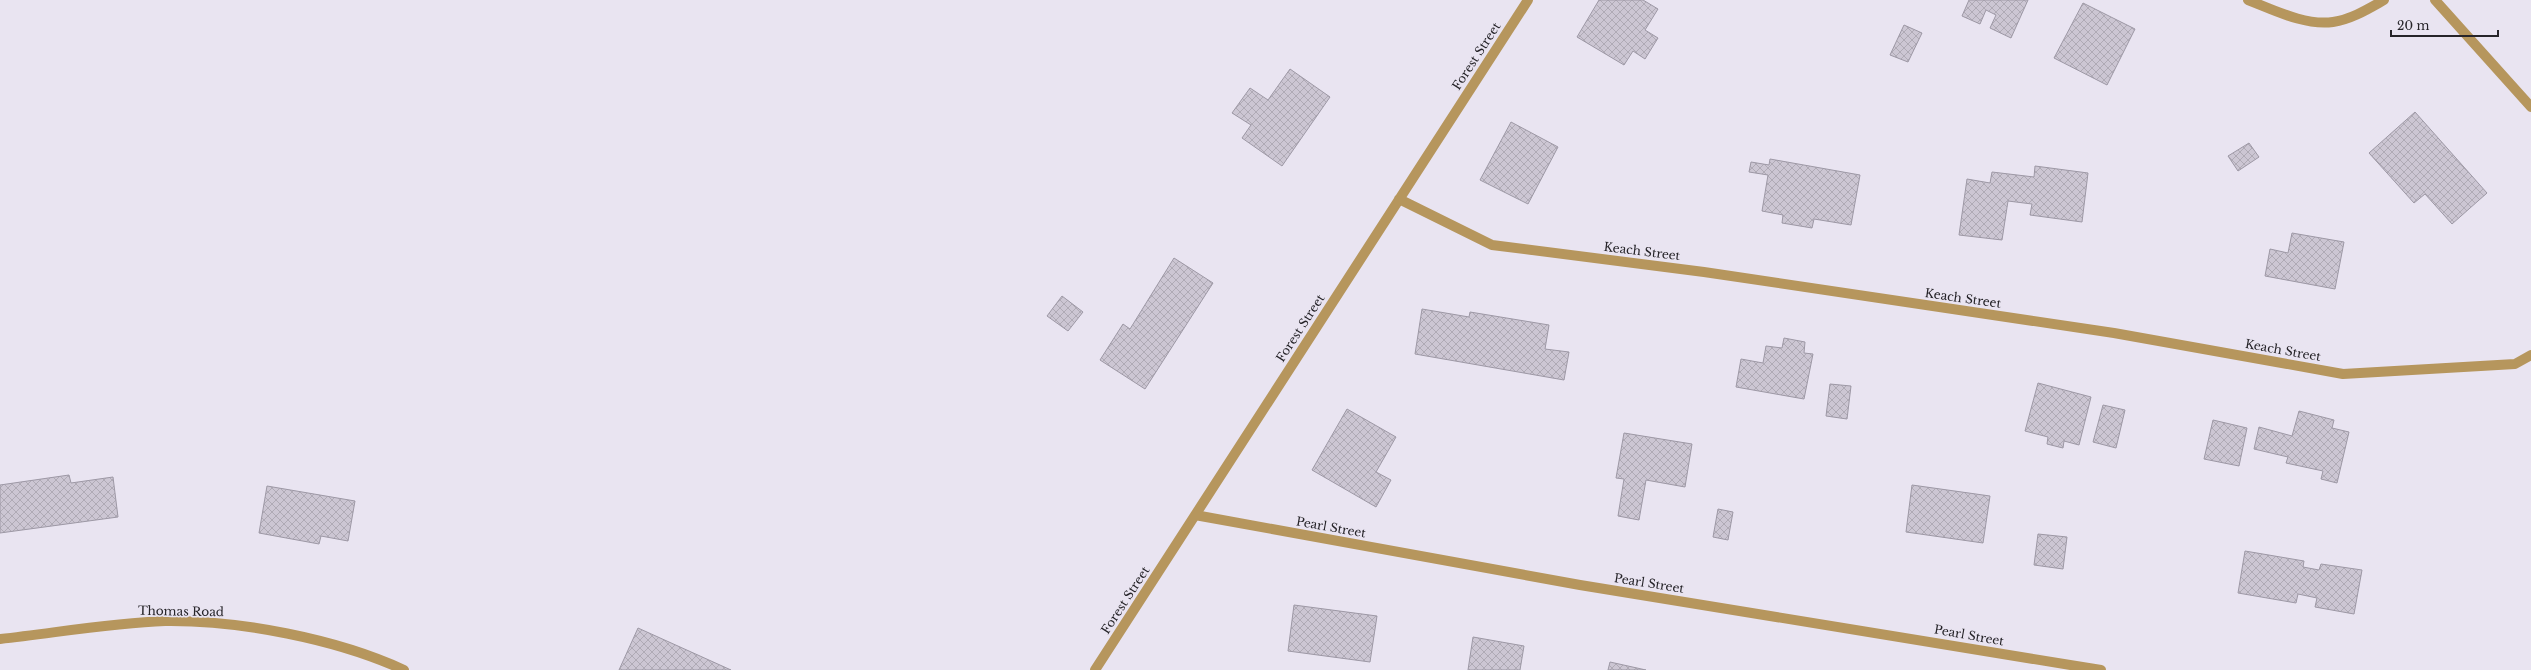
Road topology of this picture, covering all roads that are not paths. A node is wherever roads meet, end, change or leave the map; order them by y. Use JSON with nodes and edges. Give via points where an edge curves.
{"nodes":[{"id":1,"x":1528,"y":0,"type":"edge"},
{"id":2,"x":2248,"y":0,"type":"edge"},
{"id":3,"x":2384,"y":0,"type":"edge"},
{"id":4,"x":2435,"y":0,"type":"edge"},
{"id":5,"x":2531,"y":107,"type":"edge"},
{"id":6,"x":1399,"y":199,"type":"junction"},
{"id":7,"x":2531,"y":355,"type":"edge"},
{"id":8,"x":1195,"y":515,"type":"junction"},
{"id":9,"x":0,"y":639,"type":"edge"},
{"id":10,"x":404,"y":670,"type":"edge"},
{"id":11,"x":1095,"y":670,"type":"edge"},
{"id":12,"x":2101,"y":670,"type":"edge"}],
"edges":[{"from":1,"to":6,"type":"street","name":"Forest Street"},
{"from":2,"to":3,"type":"street","via":[[2309,21],[2333,22],[2355,16]]},
{"from":4,"to":5,"type":"street"},
{"from":6,"to":7,"type":"street","name":"Keach Street","via":[[1492,245],[1704,272],[2114,333],[2343,374],[2515,364]]},
{"from":6,"to":8,"type":"street","name":"Forest Street"},
{"from":8,"to":11,"type":"street","name":"Forest Street"},
{"from":8,"to":12,"type":"street","name":"Pearl Street","via":[[1580,585]]},
{"from":9,"to":10,"type":"street","name":"Thomas Road","via":[[126,624],[218,623],[324,643],[385,661]]}]}
